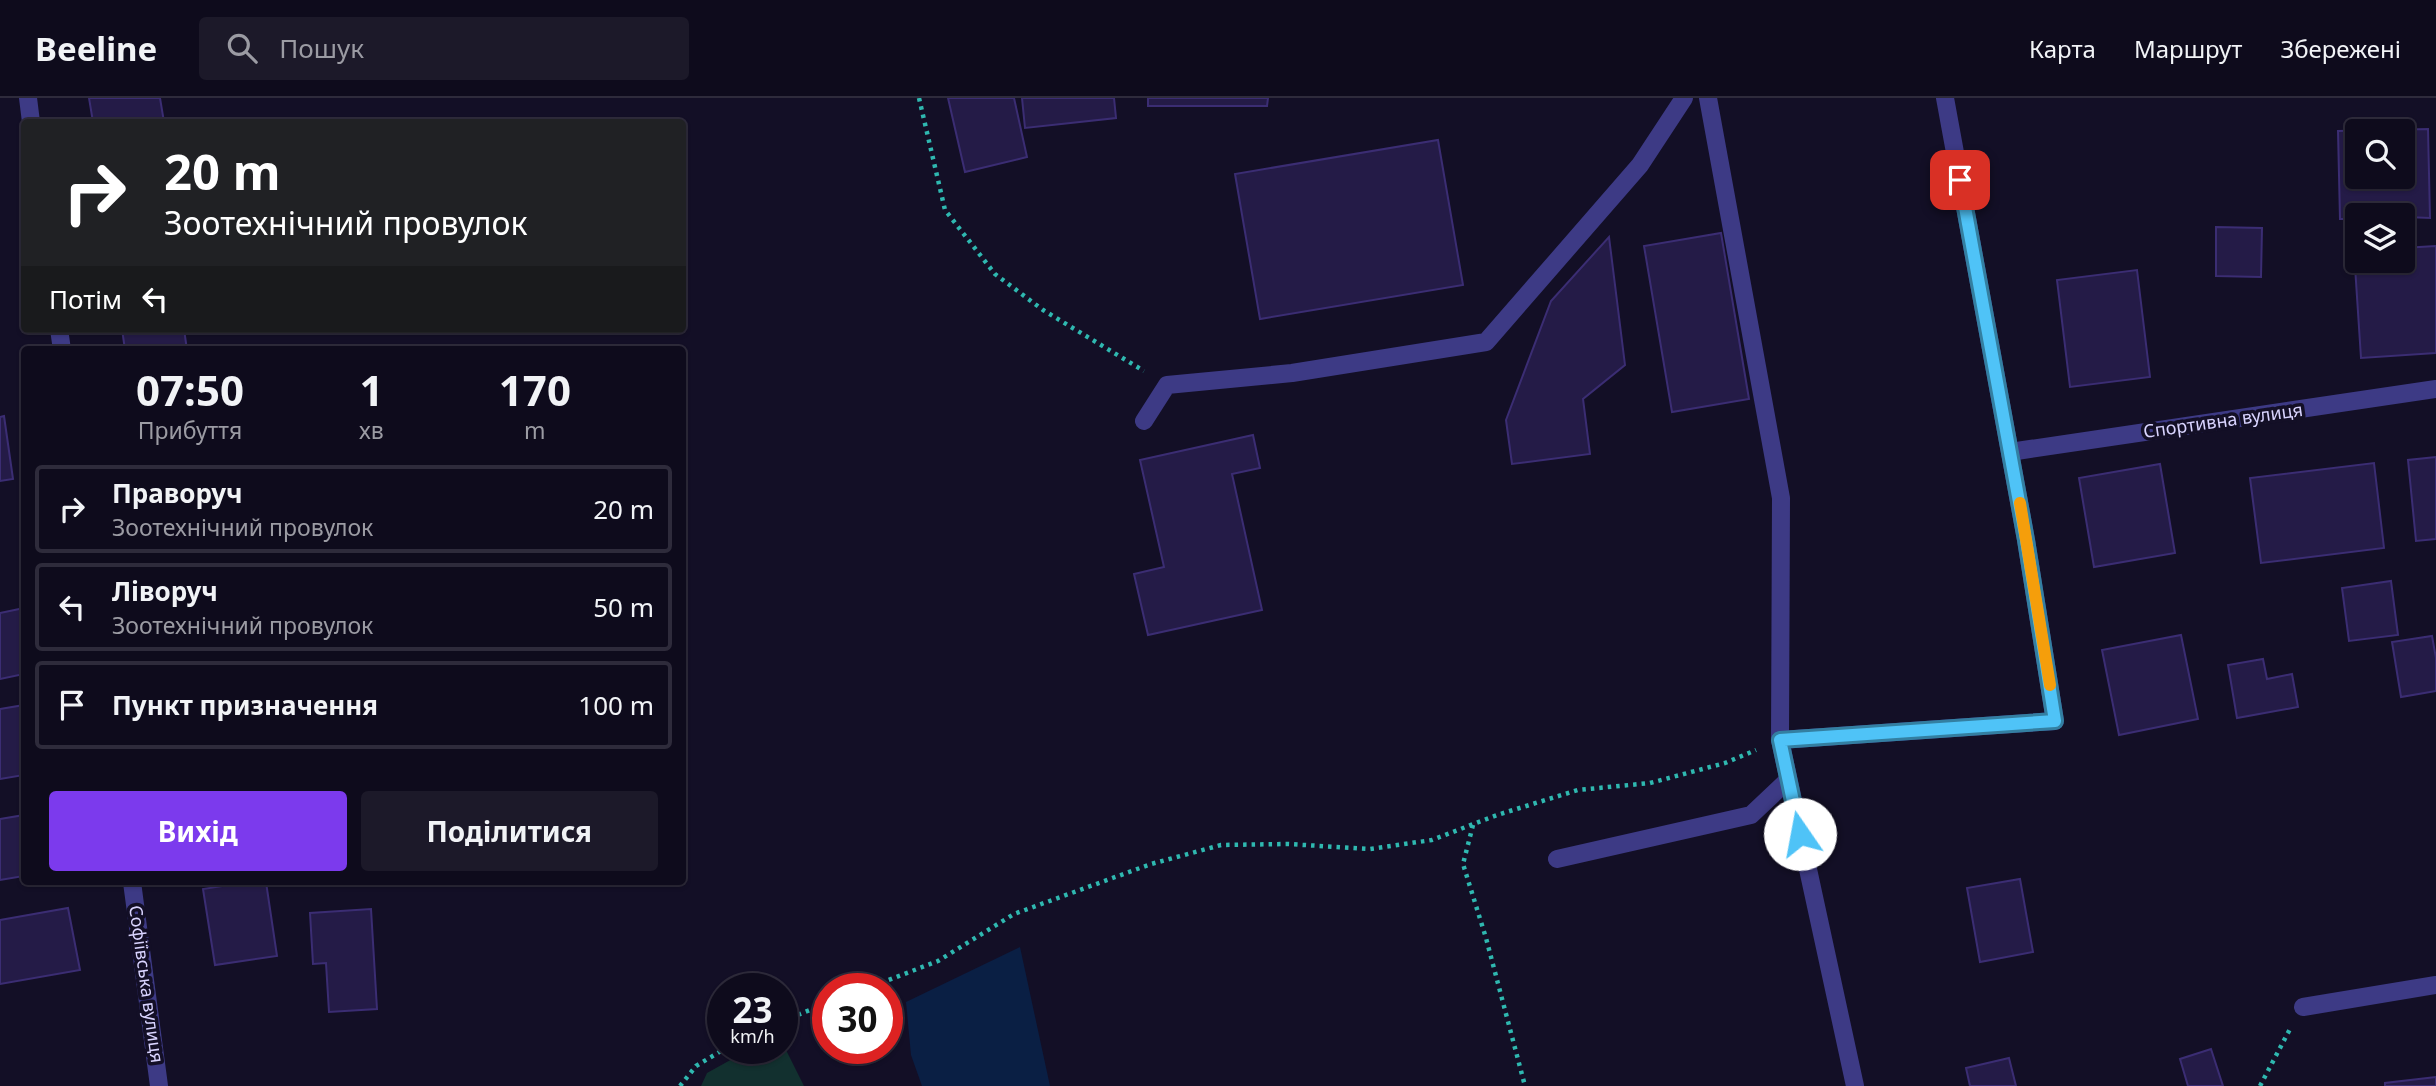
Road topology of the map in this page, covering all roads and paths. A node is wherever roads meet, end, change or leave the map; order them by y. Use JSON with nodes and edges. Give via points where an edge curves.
{"nodes":[{"id":1,"x":28,"y":98,"type":"edge"},
{"id":2,"x":919,"y":98,"type":"edge"},
{"id":3,"x":1684,"y":98,"type":"edge"},
{"id":4,"x":1708,"y":98,"type":"edge"},
{"id":5,"x":1945,"y":98,"type":"edge"},
{"id":6,"x":31,"y":119,"type":"edge"},
{"id":7,"x":1167,"y":385,"type":"junction"},
{"id":8,"x":2436,"y":390,"type":"edge"},
{"id":9,"x":1144,"y":421,"type":"dead end"},
{"id":10,"x":2010,"y":452,"type":"junction"},
{"id":11,"x":1780,"y":740,"type":"junction"},
{"id":12,"x":1788,"y":780,"type":"junction"},
{"id":13,"x":1474,"y":824,"type":"junction"},
{"id":14,"x":1557,"y":859,"type":"dead end"},
{"id":15,"x":132,"y":885,"type":"edge"},
{"id":16,"x":903,"y":974,"type":"edge"},
{"id":17,"x":2436,"y":985,"type":"edge"},
{"id":18,"x":2303,"y":1007,"type":"joint"},
{"id":19,"x":707,"y":1059,"type":"edge"},
{"id":20,"x":159,"y":1086,"type":"edge"},
{"id":21,"x":680,"y":1086,"type":"edge"},
{"id":22,"x":1525,"y":1086,"type":"edge"},
{"id":23,"x":1855,"y":1086,"type":"edge"},
{"id":24,"x":2260,"y":1086,"type":"edge"}],
"edges":[{"from":1,"to":6,"type":"street"},
{"from":2,"to":7,"type":"path","via":[[946,210],[995,274],[1043,310]]},
{"from":3,"to":7,"type":"street","via":[[1640,164],[1486,342],[1292,373]]},
{"from":4,"to":11,"type":"street","via":[[1781,498]]},
{"from":5,"to":10,"type":"street"},
{"from":7,"to":9,"type":"street"},
{"from":8,"to":10,"type":"street","name":"Спортивна вулиця"},
{"from":10,"to":11,"type":"street","via":[[2055,721]]},
{"from":11,"to":12,"type":"street"},
{"from":11,"to":13,"type":"path","via":[[1725,763],[1650,783],[1578,790]]},
{"from":12,"to":14,"type":"street","via":[[1751,816]]},
{"from":12,"to":23,"type":"street"},
{"from":13,"to":16,"type":"path","via":[[1432,840],[1370,849],[1221,845],[1151,864],[1014,914],[938,961]]},
{"from":13,"to":22,"type":"path","via":[[1463,864]]},
{"from":15,"to":20,"type":"street","name":"Софіївська вулиця"},
{"from":17,"to":18,"type":"street"},
{"from":18,"to":24,"type":"path"},
{"from":19,"to":21,"type":"path"}]}
